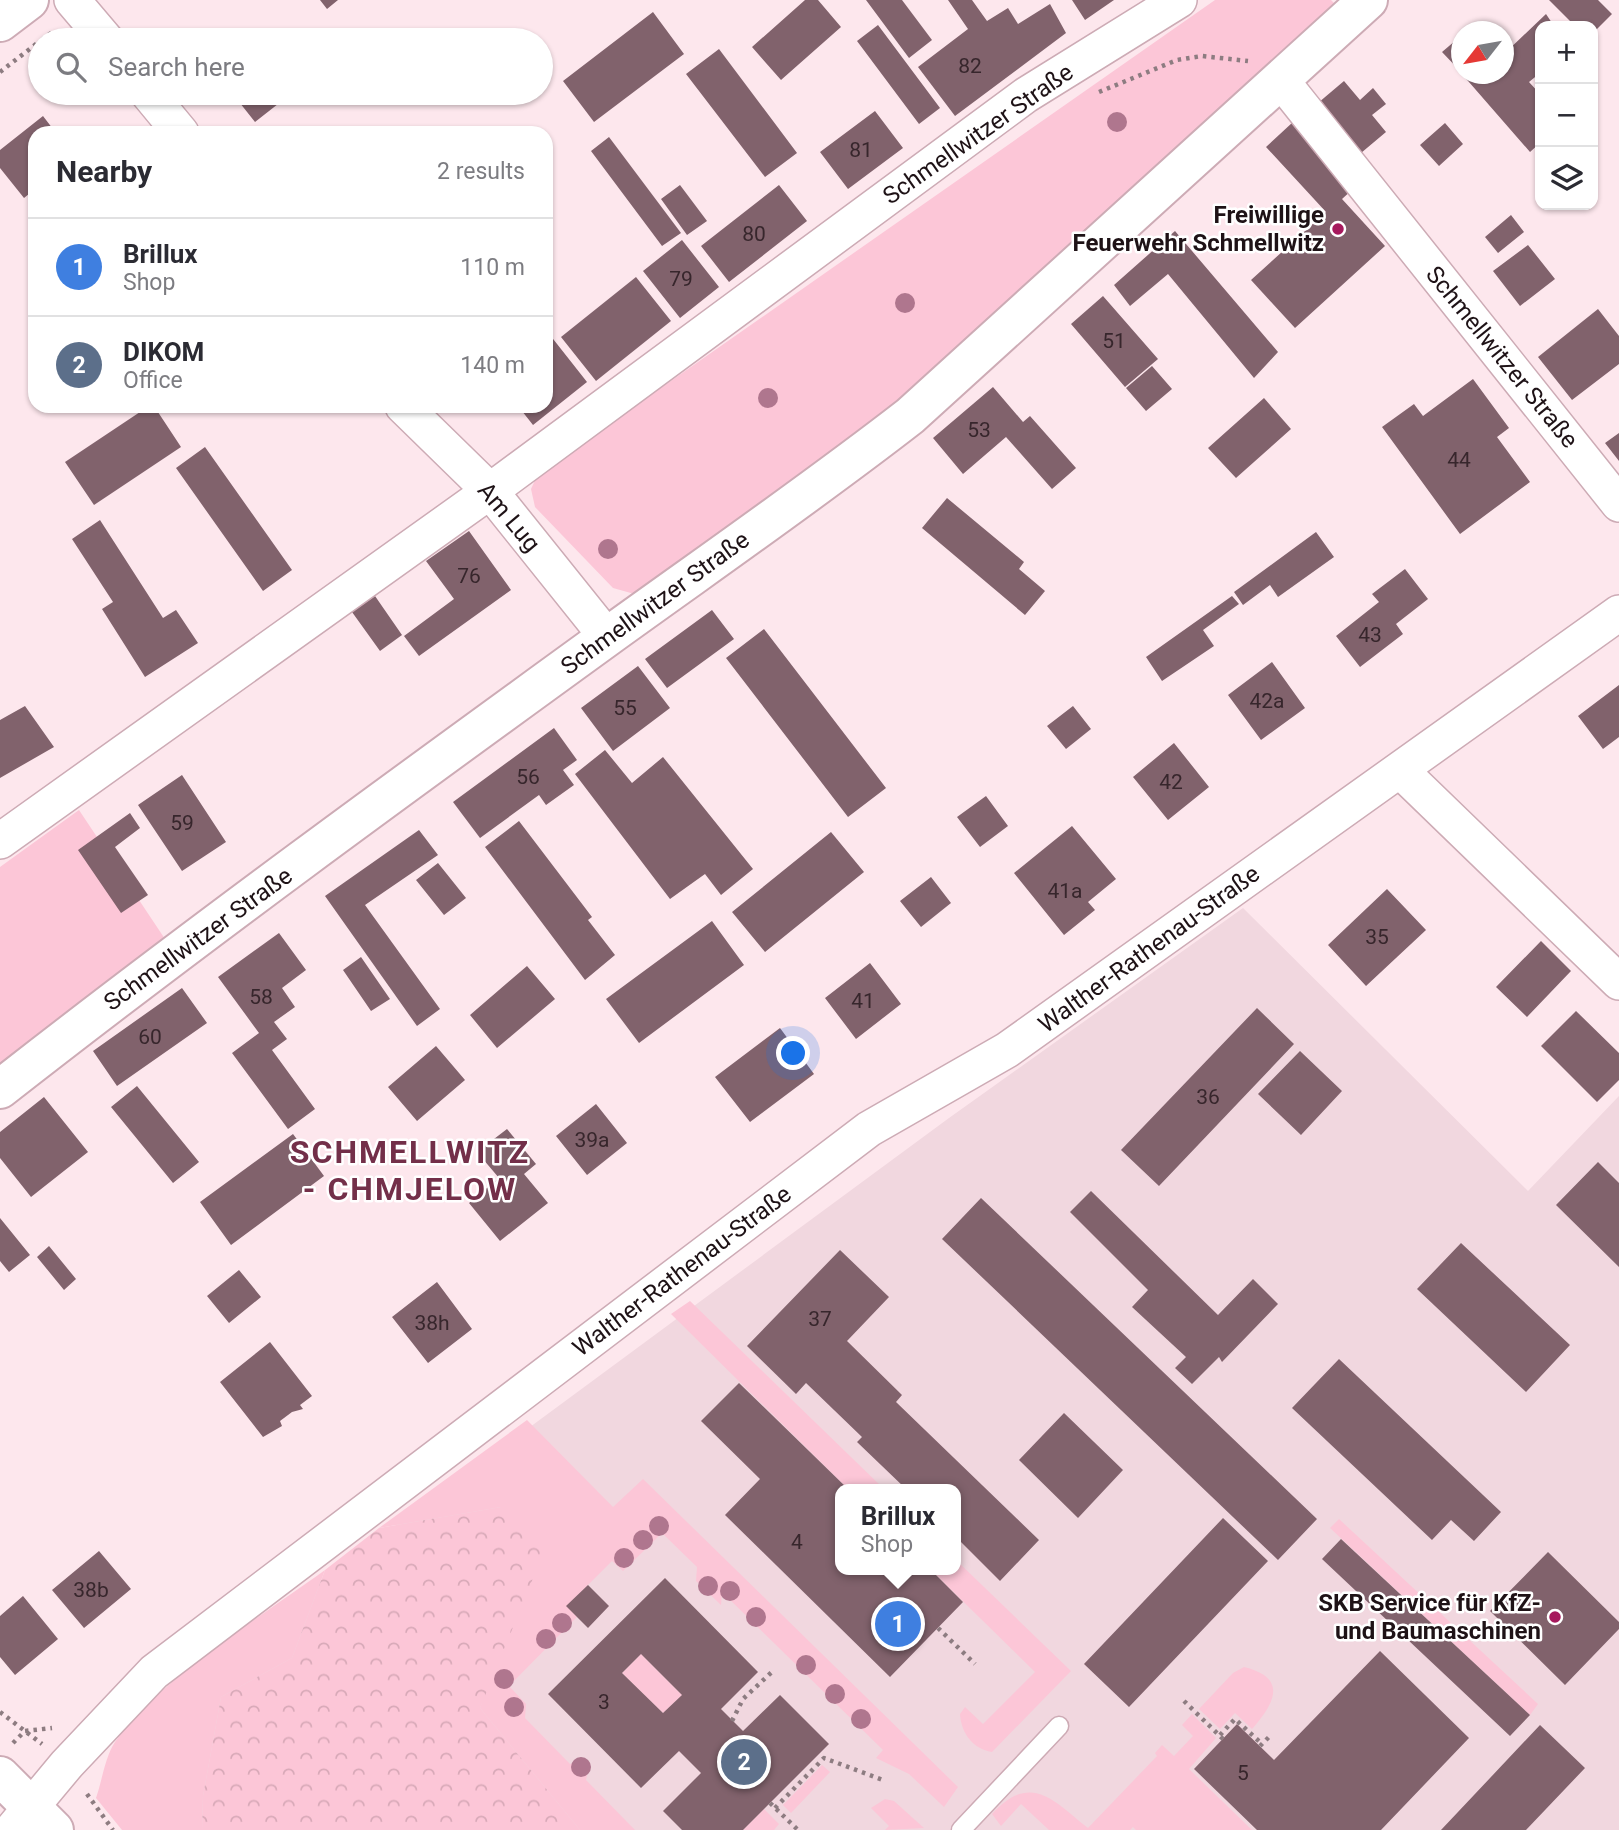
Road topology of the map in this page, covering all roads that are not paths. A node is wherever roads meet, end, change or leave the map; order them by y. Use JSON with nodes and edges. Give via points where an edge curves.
{"nodes":[{"id":1,"x":29,"y":0,"type":"edge"},
{"id":2,"x":72,"y":0,"type":"edge"},
{"id":3,"x":1179,"y":0,"type":"edge"},
{"id":4,"x":1367,"y":0,"type":"edge"},
{"id":5,"x":0,"y":22,"type":"edge"},
{"id":6,"x":96,"y":28,"type":"edge"},
{"id":7,"x":1280,"y":79,"type":"junction"},
{"id":8,"x":158,"y":105,"type":"edge"},
{"id":9,"x":175,"y":126,"type":"edge"},
{"id":10,"x":410,"y":413,"type":"edge"},
{"id":11,"x":490,"y":491,"type":"junction"},
{"id":12,"x":1619,"y":504,"type":"edge"},
{"id":13,"x":1619,"y":613,"type":"edge"},
{"id":14,"x":607,"y":638,"type":"junction"},
{"id":15,"x":1400,"y":770,"type":"junction"},
{"id":16,"x":0,"y":841,"type":"edge"},
{"id":17,"x":1619,"y":982,"type":"edge"},
{"id":18,"x":0,"y":1089,"type":"edge"},
{"id":19,"x":1059,"y":1726,"type":"dead end"},
{"id":20,"x":0,"y":1776,"type":"edge"},
{"id":21,"x":32,"y":1822,"type":"edge"},
{"id":22,"x":966,"y":1824,"type":"edge"}],
"edges":[{"from":1,"to":5,"type":"street"},
{"from":2,"to":6,"type":"street"},
{"from":3,"to":11,"type":"street","name":"Schmellwitzer Straße","via":[[1044,84]]},
{"from":4,"to":7,"type":"street","name":"Schmellwitzer Straße"},
{"from":7,"to":12,"type":"street","name":"Schmellwitzer Straße"},
{"from":7,"to":14,"type":"street","name":"Schmellwitzer Straße","via":[[910,416]]},
{"from":8,"to":9,"type":"street"},
{"from":10,"to":11,"type":"street","name":"Am Lug"},
{"from":11,"to":14,"type":"street","name":"Am Lug"},
{"from":11,"to":16,"type":"street","name":"Schmellwitzer Straße"},
{"from":13,"to":15,"type":"street","name":"Walther-Rathenau-Straße"},
{"from":14,"to":18,"type":"street","name":"Schmellwitzer Straße"},
{"from":15,"to":17,"type":"street"},
{"from":15,"to":21,"type":"street","name":"Walther-Rathenau-Straße","via":[[1007,1051],[869,1129],[154,1672]]},
{"from":19,"to":22,"type":"lane"},
{"from":20,"to":21,"type":"street"}]}
